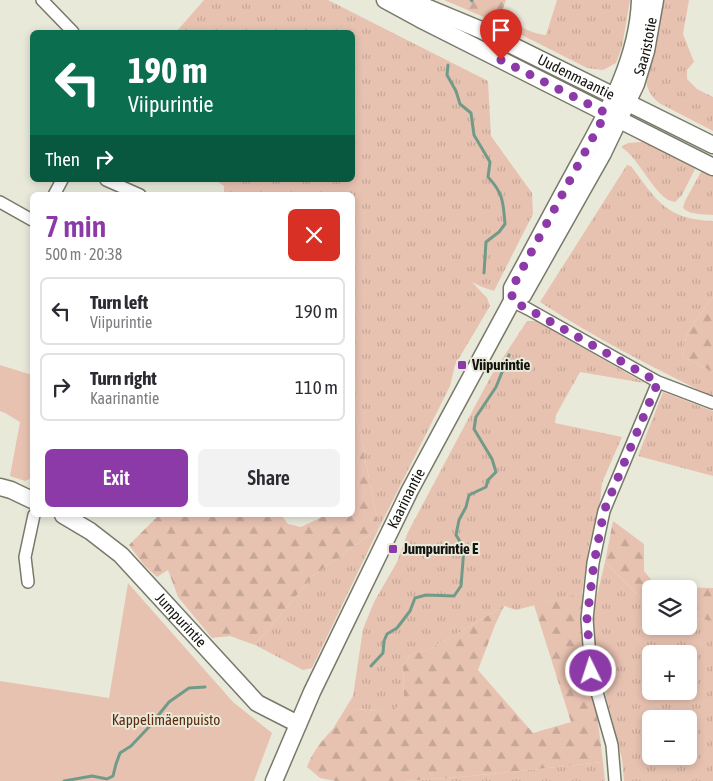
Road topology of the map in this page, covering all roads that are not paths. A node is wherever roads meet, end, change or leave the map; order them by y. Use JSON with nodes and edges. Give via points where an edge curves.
{"nodes":[{"id":1,"x":42,"y":0,"type":"edge"},
{"id":2,"x":385,"y":0,"type":"edge"},
{"id":3,"x":409,"y":0,"type":"edge"},
{"id":4,"x":640,"y":0,"type":"edge"},
{"id":5,"x":655,"y":0,"type":"edge"},
{"id":6,"x":71,"y":30,"type":"edge"},
{"id":7,"x":621,"y":99,"type":"junction"},
{"id":8,"x":613,"y":116,"type":"junction"},
{"id":9,"x":713,"y":145,"type":"edge"},
{"id":10,"x":713,"y":167,"type":"edge"},
{"id":11,"x":111,"y":182,"type":"edge"},
{"id":12,"x":135,"y":192,"type":"edge"},
{"id":13,"x":0,"y":202,"type":"edge"},
{"id":14,"x":30,"y":219,"type":"edge"},
{"id":15,"x":512,"y":301,"type":"junction"},
{"id":16,"x":658,"y":382,"type":"junction"},
{"id":17,"x":713,"y":403,"type":"edge"},
{"id":18,"x":0,"y":487,"type":"edge"},
{"id":19,"x":30,"y":499,"type":"edge"},
{"id":20,"x":34,"y":517,"type":"edge"},
{"id":21,"x":67,"y":517,"type":"edge"},
{"id":22,"x":28,"y":582,"type":"dead end"},
{"id":23,"x":298,"y":724,"type":"junction"},
{"id":24,"x":274,"y":781,"type":"edge"},
{"id":25,"x":615,"y":781,"type":"edge"}],
"edges":[{"from":1,"to":6,"type":"street"},
{"from":2,"to":8,"type":"main road","name":"Uudenmaantie"},
{"from":3,"to":7,"type":"main road","name":"Uudenmaantie","via":[[481,30]]},
{"from":4,"to":7,"type":"main road","name":"Saaristotie"},
{"from":5,"to":7,"type":"main road","name":"Saaristotie","via":[[636,84]]},
{"from":7,"to":8,"type":"main road","name":"Saaristotie"},
{"from":7,"to":9,"type":"main road","name":"Uudenmaantie"},
{"from":8,"to":10,"type":"main road","name":"Uudenmaantie"},
{"from":8,"to":15,"type":"main road","name":"Kaarinantie","via":[[603,153],[523,295]]},
{"from":11,"to":12,"type":"street"},
{"from":13,"to":14,"type":"street"},
{"from":15,"to":16,"type":"street"},
{"from":15,"to":23,"type":"main road","name":"Kaarinantie","via":[[410,490]]},
{"from":16,"to":17,"type":"street"},
{"from":16,"to":25,"type":"street","via":[[604,511],[590,591],[587,619],[591,671],[612,745]]},
{"from":18,"to":19,"type":"main road"},
{"from":20,"to":22,"type":"street","via":[[25,558]]},
{"from":21,"to":23,"type":"main road","name":"Jumpurintie","via":[[122,555],[257,702]]},
{"from":23,"to":24,"type":"main road","name":"Kaarinantie"}]}
